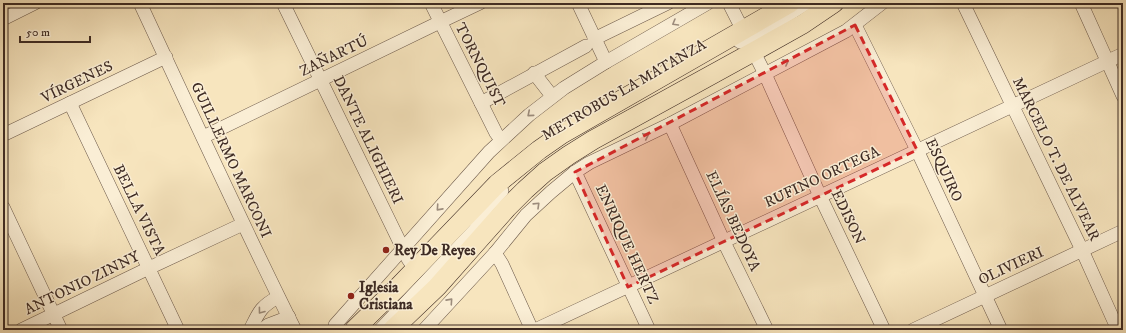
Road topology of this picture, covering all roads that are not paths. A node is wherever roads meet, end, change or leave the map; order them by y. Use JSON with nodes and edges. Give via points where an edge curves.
{"nodes":[{"id":1,"x":35,"y":3,"type":"edge"},
{"id":2,"x":141,"y":3,"type":"edge"},
{"id":3,"x":283,"y":3,"type":"edge"},
{"id":4,"x":431,"y":3,"type":"edge"},
{"id":5,"x":480,"y":3,"type":"edge"},
{"id":6,"x":578,"y":3,"type":"edge"},
{"id":7,"x":668,"y":3,"type":"edge"},
{"id":8,"x":708,"y":3,"type":"edge"},
{"id":9,"x":729,"y":3,"type":"edge"},
{"id":10,"x":790,"y":3,"type":"edge"},
{"id":11,"x":808,"y":3,"type":"edge"},
{"id":12,"x":819,"y":3,"type":"edge"},
{"id":13,"x":834,"y":3,"type":"edge"},
{"id":14,"x":882,"y":3,"type":"edge"},
{"id":15,"x":963,"y":3,"type":"edge"},
{"id":16,"x":1080,"y":3,"type":"edge"},
{"id":17,"x":641,"y":16,"type":"junction"},
{"id":18,"x":3,"y":19,"type":"edge"},
{"id":19,"x":440,"y":22,"type":"junction"},
{"id":20,"x":855,"y":24,"type":"junction"},
{"id":21,"x":651,"y":36,"type":"junction"},
{"id":22,"x":590,"y":42,"type":"junction"},
{"id":23,"x":746,"y":45,"type":"junction"},
{"id":24,"x":1123,"y":54,"type":"edge"},
{"id":25,"x":166,"y":57,"type":"junction"},
{"id":26,"x":606,"y":62,"type":"junction"},
{"id":27,"x":1107,"y":62,"type":"junction"},
{"id":28,"x":534,"y":73,"type":"junction"},
{"id":29,"x":765,"y":74,"type":"junction"},
{"id":30,"x":320,"y":80,"type":"junction"},
{"id":31,"x":552,"y":96,"type":"junction"},
{"id":32,"x":1123,"y":96,"type":"edge"},
{"id":33,"x":70,"y":103,"type":"junction"},
{"id":34,"x":481,"y":103,"type":"junction"},
{"id":35,"x":1012,"y":105,"type":"junction"},
{"id":36,"x":670,"y":124,"type":"junction"},
{"id":37,"x":3,"y":135,"type":"edge"},
{"id":38,"x":203,"y":137,"type":"junction"},
{"id":39,"x":501,"y":140,"type":"junction"},
{"id":40,"x":917,"y":150,"type":"junction"},
{"id":41,"x":575,"y":172,"type":"junction"},
{"id":42,"x":820,"y":196,"type":"junction"},
{"id":43,"x":3,"y":207,"type":"edge"},
{"id":44,"x":243,"y":224,"type":"junction"},
{"id":45,"x":1123,"y":231,"type":"edge"},
{"id":46,"x":724,"y":242,"type":"junction"},
{"id":47,"x":403,"y":248,"type":"junction"},
{"id":48,"x":1082,"y":250,"type":"junction"},
{"id":49,"x":495,"y":253,"type":"junction"},
{"id":50,"x":149,"y":268,"type":"junction"},
{"id":51,"x":415,"y":269,"type":"junction"},
{"id":52,"x":437,"y":287,"type":"junction"},
{"id":53,"x":628,"y":287,"type":"junction"},
{"id":54,"x":986,"y":296,"type":"junction"},
{"id":55,"x":278,"y":297,"type":"junction"},
{"id":56,"x":54,"y":315,"type":"junction"},
{"id":57,"x":288,"y":317,"type":"junction"},
{"id":58,"x":335,"y":325,"type":"dead end"},
{"id":59,"x":21,"y":330,"type":"edge"},
{"id":60,"x":61,"y":330,"type":"edge"},
{"id":61,"x":178,"y":330,"type":"edge"},
{"id":62,"x":250,"y":330,"type":"edge"},
{"id":63,"x":262,"y":330,"type":"edge"},
{"id":64,"x":295,"y":330,"type":"edge"},
{"id":65,"x":354,"y":330,"type":"edge"},
{"id":66,"x":372,"y":330,"type":"edge"},
{"id":67,"x":380,"y":330,"type":"edge"},
{"id":68,"x":392,"y":330,"type":"edge"},
{"id":69,"x":406,"y":330,"type":"edge"},
{"id":70,"x":424,"y":330,"type":"edge"},
{"id":71,"x":532,"y":330,"type":"edge"},
{"id":72,"x":535,"y":330,"type":"edge"},
{"id":73,"x":649,"y":330,"type":"edge"},
{"id":74,"x":767,"y":330,"type":"edge"},
{"id":75,"x":884,"y":330,"type":"edge"},
{"id":76,"x":913,"y":330,"type":"edge"},
{"id":77,"x":1001,"y":330,"type":"edge"},
{"id":78,"x":1118,"y":330,"type":"edge"}],
"edges":[{"from":1,"to":18,"type":"street"},
{"from":2,"to":25,"type":"street","name":"GUILLERMO MARCONI"},
{"from":3,"to":30,"type":"street","name":"DANTE ALIGHIERI"},
{"from":4,"to":19,"type":"street","name":"TORNQUIST"},
{"from":5,"to":19,"type":"street","name":"ZAÑARTÚ"},
{"from":6,"to":22,"type":"street"},
{"from":7,"to":17,"type":"street"},
{"from":8,"to":21,"type":"street","one_way":true},
{"from":9,"to":23,"type":"street","name":"EDISON"},
{"from":10,"to":23,"type":"highway"},
{"from":11,"to":23,"type":"street","name":"METROBUS LA MATANZA","via":[[764,30]]},
{"from":12,"to":23,"type":"street","name":"METROBUS LA MATANZA"},
{"from":13,"to":23,"type":"highway","via":[[803,24]]},
{"from":14,"to":20,"type":"street"},
{"from":15,"to":35,"type":"street","name":"MARCELO T. DE ALVEAR"},
{"from":16,"to":27,"type":"street"},
{"from":17,"to":21,"type":"street"},
{"from":17,"to":22,"type":"street"},
{"from":19,"to":30,"type":"street","name":"ZAÑARTÚ"},
{"from":19,"to":34,"type":"street","name":"TORNQUIST"},
{"from":29,"to":20,"type":"street","one_way":true},
{"from":20,"to":40,"type":"street","name":"ESQUIRO"},
{"from":21,"to":26,"type":"street"},
{"from":22,"to":26,"type":"street"},
{"from":22,"to":28,"type":"street"},
{"from":23,"to":29,"type":"street","name":"EDISON"},
{"from":23,"to":51,"type":"highway","via":[[562,134],[497,184]]},
{"from":23,"to":52,"type":"highway","via":[[545,172],[507,208]]},
{"from":23,"to":66,"type":"street","name":"METROBUS LA MATANZA","via":[[585,127],[538,159],[501,192]]},
{"from":23,"to":67,"type":"street","name":"METROBUS LA MATANZA","via":[[588,132],[537,167],[512,190]]},
{"from":24,"to":27,"type":"street","name":"RUFINO ORTEGA"},
{"from":25,"to":33,"type":"street","name":"VÍRGENES"},
{"from":25,"to":38,"type":"street","name":"GUILLERMO MARCONI"},
{"from":26,"to":31,"type":"street"},
{"from":27,"to":32,"type":"street"},
{"from":27,"to":35,"type":"street","name":"RUFINO ORTEGA"},
{"from":28,"to":31,"type":"street"},
{"from":28,"to":34,"type":"street"},
{"from":29,"to":36,"type":"street"},
{"from":29,"to":42,"type":"street","name":"EDISON"},
{"from":30,"to":38,"type":"street","name":"ZAÑARTÚ"},
{"from":30,"to":47,"type":"street","name":"DANTE ALIGHIERI"},
{"from":31,"to":39,"type":"street","one_way":true},
{"from":33,"to":37,"type":"street","name":"VÍRGENES"},
{"from":33,"to":50,"type":"street","name":"BELLA VISTA"},
{"from":34,"to":39,"type":"street","name":"TORNQUIST"},
{"from":35,"to":40,"type":"street","name":"RUFINO ORTEGA"},
{"from":35,"to":48,"type":"street","name":"MARCELO T. DE ALVEAR"},
{"from":41,"to":36,"type":"street","one_way":true},
{"from":36,"to":46,"type":"street","name":"ELÍAS BEDOYA"},
{"from":38,"to":44,"type":"street","name":"GUILLERMO MARCONI"},
{"from":39,"to":47,"type":"street","one_way":true},
{"from":40,"to":42,"type":"street","name":"RUFINO ORTEGA"},
{"from":40,"to":54,"type":"street","name":"ESQUIRO"},
{"from":49,"to":41,"type":"street","one_way":true,"via":[[537,204]]},
{"from":41,"to":53,"type":"street","name":"ENRIQUE HERTZ"},
{"from":42,"to":46,"type":"street","name":"RUFINO ORTEGA"},
{"from":42,"to":75,"type":"street","name":"EDISON"},
{"from":43,"to":56,"type":"street"},
{"from":44,"to":50,"type":"street","name":"ANTONIO ZINNY"},
{"from":44,"to":55,"type":"street","name":"GUILLERMO MARCONI"},
{"from":45,"to":48,"type":"street","name":"OLIVIERI"},
{"from":46,"to":53,"type":"street","name":"RUFINO ORTEGA"},
{"from":46,"to":74,"type":"street","name":"ELÍAS BEDOYA"},
{"from":47,"to":51,"type":"street","name":"DANTE ALIGHIERI"},
{"from":47,"to":58,"type":"street"},
{"from":48,"to":54,"type":"street","name":"OLIVIERI"},
{"from":48,"to":78,"type":"street","name":"MARCELO T. DE ALVEAR"},
{"from":70,"to":49,"type":"street","one_way":true},
{"from":49,"to":71,"type":"street"},
{"from":50,"to":56,"type":"street","name":"ANTONIO ZINNY"},
{"from":50,"to":61,"type":"street","name":"BELLA VISTA"},
{"from":51,"to":65,"type":"highway"},
{"from":52,"to":68,"type":"highway"},
{"from":52,"to":69,"type":"highway"},
{"from":53,"to":72,"type":"street","name":"RUFINO ORTEGA"},
{"from":53,"to":73,"type":"street","name":"ENRIQUE HERTZ"},
{"from":54,"to":76,"type":"street","name":"OLIVIERI"},
{"from":54,"to":77,"type":"street","name":"ESQUIRO"},
{"from":55,"to":57,"type":"street","name":"GUILLERMO MARCONI"},
{"from":55,"to":62,"type":"street","one_way":true,"via":[[264,306]]},
{"from":56,"to":59,"type":"street","name":"ANTONIO ZINNY"},
{"from":56,"to":60,"type":"street"},
{"from":57,"to":63,"type":"street"},
{"from":57,"to":64,"type":"street","name":"GUILLERMO MARCONI"}]}
